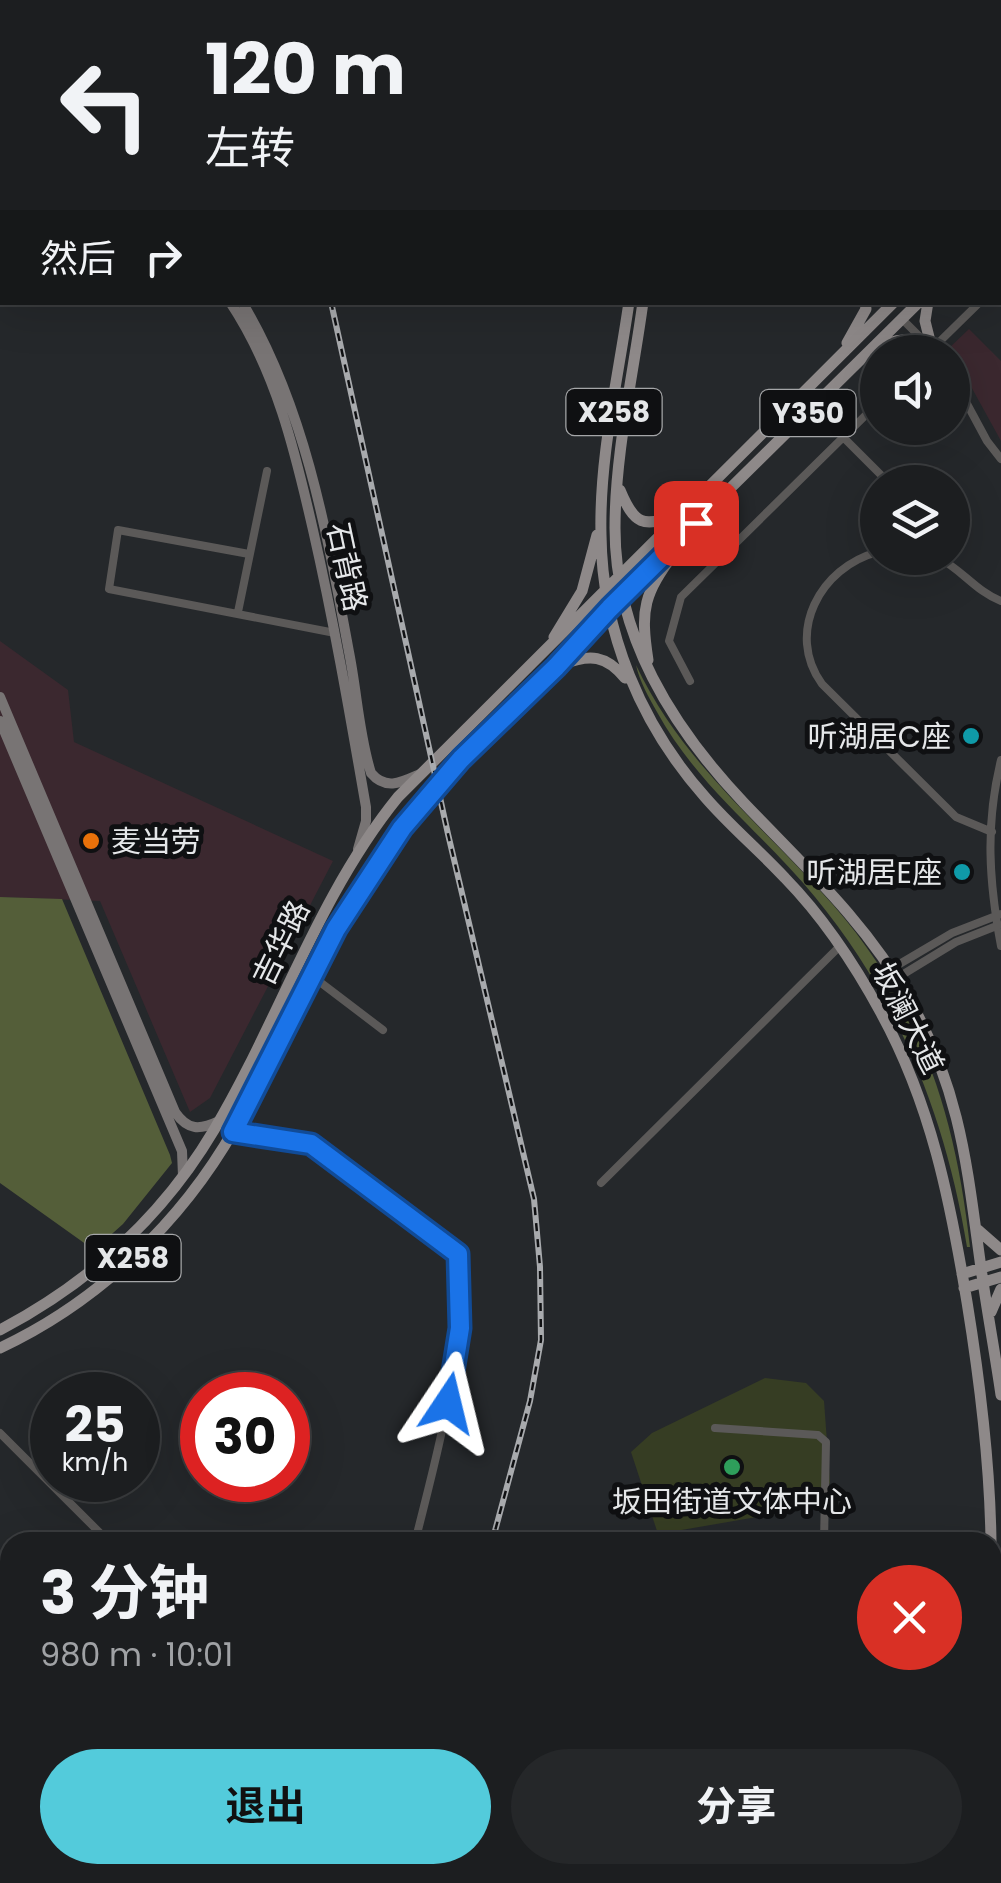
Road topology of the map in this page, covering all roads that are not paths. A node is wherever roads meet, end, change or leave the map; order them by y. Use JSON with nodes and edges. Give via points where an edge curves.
{"nodes":[{"id":1,"x":232,"y":305,"type":"edge"},
{"id":2,"x":244,"y":305,"type":"edge"},
{"id":3,"x":629,"y":305,"type":"edge"},
{"id":4,"x":643,"y":305,"type":"edge"},
{"id":5,"x":864,"y":305,"type":"edge"},
{"id":6,"x":889,"y":305,"type":"edge"},
{"id":7,"x":891,"y":305,"type":"edge"},
{"id":8,"x":916,"y":305,"type":"edge"},
{"id":9,"x":928,"y":305,"type":"edge"},
{"id":10,"x":977,"y":305,"type":"edge"},
{"id":11,"x":902,"y":319,"type":"junction"},
{"id":12,"x":917,"y":335,"type":"edge"},
{"id":13,"x":928,"y":335,"type":"edge"},
{"id":14,"x":948,"y":335,"type":"edge"},
{"id":15,"x":834,"y":362,"type":"junction"},
{"id":16,"x":860,"y":372,"type":"edge"},
{"id":17,"x":970,"y":406,"type":"edge"},
{"id":18,"x":806,"y":415,"type":"junction"},
{"id":19,"x":860,"y":420,"type":"edge"},
{"id":20,"x":843,"y":437,"type":"junction"},
{"id":21,"x":1001,"y":459,"type":"edge"},
{"id":22,"x":871,"y":465,"type":"edge"},
{"id":23,"x":267,"y":472,"type":"dead end"},
{"id":24,"x":618,"y":484,"type":"junction"},
{"id":25,"x":686,"y":510,"type":"junction"},
{"id":26,"x":601,"y":522,"type":"junction"},
{"id":27,"x":696,"y":523,"type":"junction"},
{"id":28,"x":249,"y":554,"type":"junction"},
{"id":29,"x":860,"y":560,"type":"edge"},
{"id":30,"x":965,"y":575,"type":"edge"},
{"id":31,"x":619,"y":578,"type":"junction"},
{"id":32,"x":606,"y":591,"type":"junction"},
{"id":33,"x":622,"y":596,"type":"junction"},
{"id":34,"x":1001,"y":602,"type":"edge"},
{"id":35,"x":610,"y":608,"type":"junction"},
{"id":36,"x":238,"y":612,"type":"junction"},
{"id":37,"x":335,"y":633,"type":"junction"},
{"id":38,"x":544,"y":654,"type":"junction"},
{"id":39,"x":556,"y":667,"type":"junction"},
{"id":40,"x":650,"y":674,"type":"junction"},
{"id":41,"x":690,"y":682,"type":"dead end"},
{"id":42,"x":634,"y":689,"type":"junction"},
{"id":43,"x":0,"y":697,"type":"edge"},
{"id":44,"x":0,"y":721,"type":"edge"},
{"id":45,"x":1001,"y":760,"type":"edge"},
{"id":46,"x":420,"y":773,"type":"junction"},
{"id":47,"x":992,"y":832,"type":"junction"},
{"id":48,"x":356,"y":854,"type":"junction"},
{"id":49,"x":999,"y":920,"type":"edge"},
{"id":50,"x":840,"y":946,"type":"junction"},
{"id":51,"x":1001,"y":946,"type":"edge"},
{"id":52,"x":894,"y":974,"type":"junction"},
{"id":53,"x":312,"y":976,"type":"junction"},
{"id":54,"x":383,"y":1030,"type":"dead end"},
{"id":55,"x":220,"y":1120,"type":"junction"},
{"id":56,"x":233,"y":1132,"type":"junction"},
{"id":57,"x":184,"y":1176,"type":"junction"},
{"id":58,"x":601,"y":1183,"type":"dead end"},
{"id":59,"x":976,"y":1227,"type":"junction"},
{"id":60,"x":1001,"y":1250,"type":"edge"},
{"id":61,"x":1001,"y":1262,"type":"edge"},
{"id":62,"x":981,"y":1268,"type":"junction"},
{"id":63,"x":962,"y":1274,"type":"junction"},
{"id":64,"x":1001,"y":1277,"type":"edge"},
{"id":65,"x":983,"y":1283,"type":"junction"},
{"id":66,"x":964,"y":1288,"type":"junction"},
{"id":67,"x":1001,"y":1289,"type":"edge"},
{"id":68,"x":990,"y":1321,"type":"junction"},
{"id":69,"x":0,"y":1330,"type":"edge"},
{"id":70,"x":0,"y":1348,"type":"edge"},
{"id":71,"x":1001,"y":1396,"type":"edge"},
{"id":72,"x":715,"y":1428,"type":"dead end"},
{"id":73,"x":0,"y":1433,"type":"edge"},
{"id":74,"x":100,"y":1532,"type":"edge"},
{"id":75,"x":417,"y":1532,"type":"edge"},
{"id":76,"x":824,"y":1532,"type":"edge"},
{"id":77,"x":991,"y":1532,"type":"edge"}],
"edges":[{"from":1,"to":37,"type":"main road","name":"石背路","via":[[278,396]]},
{"from":2,"to":46,"type":"main road","name":"石背路","via":[[297,425],[371,773],[393,784]]},
{"from":3,"to":26,"type":"main road","number":"X258"},
{"from":4,"to":24,"type":"main road","number":"X258"},
{"from":5,"to":15,"type":"main road"},
{"from":6,"to":15,"type":"main road","number":"Y350"},
{"from":7,"to":11,"type":"main road"},
{"from":8,"to":11,"type":"main road","number":"Y350"},
{"from":9,"to":13,"type":"main road"},
{"from":10,"to":14,"type":"street"},
{"from":11,"to":12,"type":"street"},
{"from":11,"to":18,"type":"main road","number":"Y350"},
{"from":15,"to":25,"type":"main road","number":"Y350"},
{"from":16,"to":18,"type":"main road"},
{"from":17,"to":21,"type":"street"},
{"from":18,"to":27,"type":"main road","number":"Y350"},
{"from":19,"to":20,"type":"street"},
{"from":20,"to":22,"type":"street"},
{"from":20,"to":41,"type":"street","via":[[681,597],[669,641]]},
{"from":23,"to":28,"type":"street"},
{"from":24,"to":25,"type":"main road","via":[[641,521],[658,522]]},
{"from":24,"to":31,"type":"main road","number":"X258"},
{"from":25,"to":31,"type":"main road","number":"Y350"},
{"from":26,"to":32,"type":"main road","name":"坂澜大道"},
{"from":26,"to":38,"type":"main road","number":"X258","via":[[582,591]]},
{"from":27,"to":33,"type":"main road","number":"Y350"},
{"from":27,"to":40,"type":"main road","via":[[647,595],[643,626]]},
{"from":28,"to":36,"type":"street"},
{"from":28,"to":36,"type":"street","via":[[118,530],[109,589]]},
{"from":29,"to":47,"type":"street","via":[[842,568],[818,595],[807,629],[810,663],[822,684],[956,817]]},
{"from":30,"to":34,"type":"street"},
{"from":31,"to":32,"type":"main road","name":"吉华路","number":"X258"},
{"from":31,"to":33,"type":"main road","number":"X258"},
{"from":32,"to":35,"type":"main road","name":"坂澜大道"},
{"from":32,"to":38,"type":"main road","name":"吉华路","number":"X258"},
{"from":33,"to":35,"type":"main road","name":"吉华路","number":"X258"},
{"from":33,"to":40,"type":"main road","name":"坂澜大道"},
{"from":35,"to":39,"type":"main road","name":"吉华路","number":"X258"},
{"from":35,"to":42,"type":"main road","name":"坂澜大道"},
{"from":36,"to":37,"type":"street"},
{"from":37,"to":48,"type":"main road","name":"石背路","via":[[366,808]]},
{"from":38,"to":46,"type":"main road","name":"吉华路","number":"X258"},
{"from":39,"to":42,"type":"main road","via":[[603,659]]},
{"from":39,"to":53,"type":"main road","name":"吉华路","number":"X258","via":[[461,759],[402,828],[351,902]]},
{"from":40,"to":52,"type":"main road","name":"坂澜大道","via":[[707,760],[838,898]]},
{"from":42,"to":50,"type":"main road","name":"坂澜大道","via":[[690,780]]},
{"from":43,"to":55,"type":"main road","via":[[176,1112],[197,1129]]},
{"from":44,"to":57,"type":"main road","via":[[182,1151]]},
{"from":45,"to":47,"type":"street"},
{"from":46,"to":48,"type":"main road","name":"吉华路","number":"X258"},
{"from":47,"to":49,"type":"street","via":[[990,882]]},
{"from":48,"to":55,"type":"main road","name":"吉华路","number":"X258"},
{"from":49,"to":51,"type":"street"},
{"from":49,"to":52,"type":"street"},
{"from":50,"to":58,"type":"street"},
{"from":50,"to":63,"type":"main road","name":"坂澜大道","via":[[917,1090],[942,1169]]},
{"from":52,"to":59,"type":"main road","name":"坂澜大道","via":[[951,1097]]},
{"from":53,"to":54,"type":"street"},
{"from":53,"to":56,"type":"main road","name":"吉华路","number":"X258"},
{"from":55,"to":57,"type":"main road","name":"吉华路","number":"X258"},
{"from":56,"to":70,"type":"main road","name":"吉华路","number":"X258","via":[[182,1205],[124,1266],[68,1310]]},
{"from":56,"to":75,"type":"street","via":[[311,1144],[458,1254],[454,1373]]},
{"from":57,"to":69,"type":"main road","name":"吉华路","number":"X258","via":[[104,1260]]},
{"from":59,"to":60,"type":"main road"},
{"from":59,"to":62,"type":"main road","name":"坂澜大道"},
{"from":61,"to":62,"type":"main road"},
{"from":62,"to":63,"type":"main road"},
{"from":62,"to":65,"type":"main road","name":"坂澜大道"},
{"from":63,"to":66,"type":"main road","name":"坂澜大道"},
{"from":64,"to":65,"type":"main road"},
{"from":65,"to":66,"type":"main road"},
{"from":65,"to":68,"type":"main road","name":"坂澜大道"},
{"from":66,"to":77,"type":"main road","name":"坂澜大道","via":[[986,1432]]},
{"from":67,"to":68,"type":"main road"},
{"from":68,"to":71,"type":"main road","name":"坂澜大道"},
{"from":72,"to":76,"type":"street","via":[[818,1435],[826,1442]]},
{"from":73,"to":74,"type":"street"}]}
